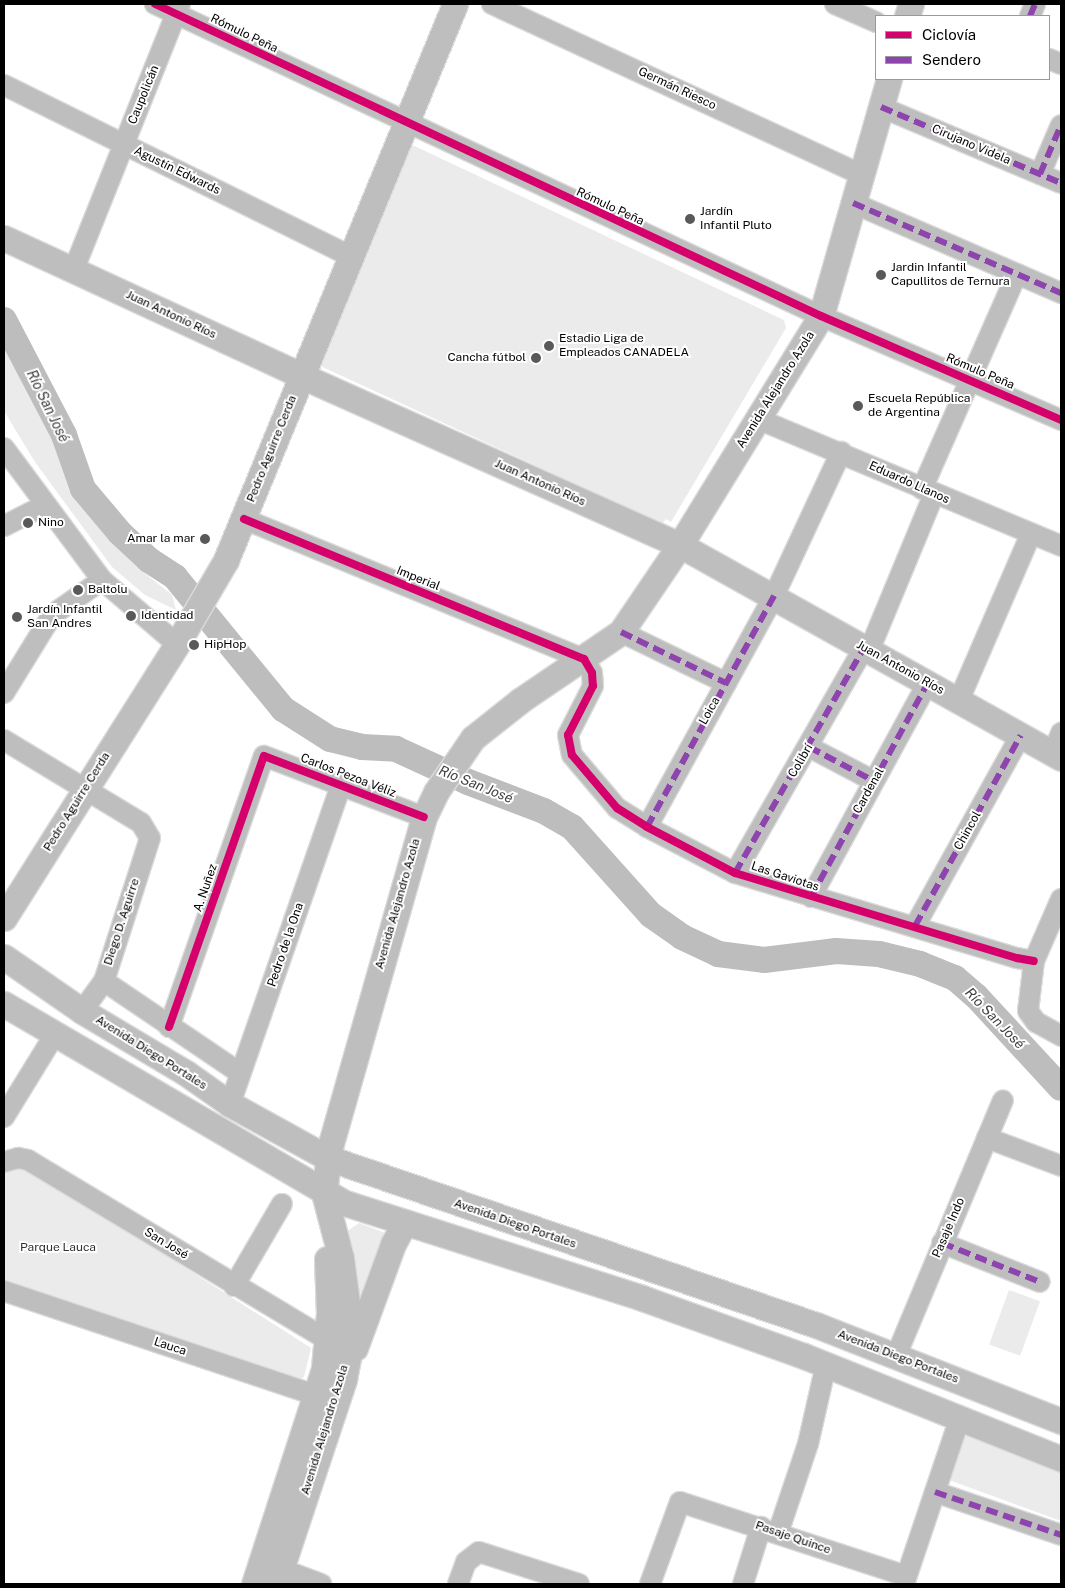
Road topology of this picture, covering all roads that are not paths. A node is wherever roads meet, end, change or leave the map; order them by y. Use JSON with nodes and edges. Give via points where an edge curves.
{"nodes":[{"id":1,"x":155,"y":4,"type":"edge"},
{"id":2,"x":455,"y":4,"type":"edge"},
{"id":3,"x":492,"y":4,"type":"edge"},
{"id":4,"x":835,"y":4,"type":"edge"},
{"id":5,"x":178,"y":9,"type":"edge"},
{"id":6,"x":875,"y":22,"type":"edge"},
{"id":7,"x":889,"y":80,"type":"edge"},
{"id":8,"x":4,"y":84,"type":"edge"},
{"id":9,"x":881,"y":107,"type":"junction"},
{"id":10,"x":406,"y":124,"type":"junction"},
{"id":11,"x":1061,"y":125,"type":"edge"},
{"id":12,"x":124,"y":145,"type":"junction"},
{"id":13,"x":1040,"y":174,"type":"junction"},
{"id":14,"x":862,"y":175,"type":"junction"},
{"id":15,"x":1061,"y":183,"type":"edge"},
{"id":16,"x":853,"y":203,"type":"junction"},
{"id":17,"x":4,"y":238,"type":"edge"},
{"id":18,"x":352,"y":256,"type":"junction"},
{"id":19,"x":74,"y":269,"type":"junction"},
{"id":20,"x":1017,"y":274,"type":"junction"},
{"id":21,"x":1061,"y":292,"type":"edge"},
{"id":22,"x":821,"y":316,"type":"junction"},
{"id":23,"x":302,"y":376,"type":"junction"},
{"id":24,"x":968,"y":380,"type":"junction"},
{"id":25,"x":758,"y":419,"type":"junction"},
{"id":26,"x":1061,"y":420,"type":"edge"},
{"id":27,"x":4,"y":448,"type":"edge"},
{"id":28,"x":840,"y":452,"type":"junction"},
{"id":29,"x":928,"y":492,"type":"junction"},
{"id":30,"x":45,"y":505,"type":"junction"},
{"id":31,"x":244,"y":519,"type":"junction"},
{"id":32,"x":4,"y":526,"type":"edge"},
{"id":33,"x":1031,"y":534,"type":"junction"},
{"id":34,"x":680,"y":545,"type":"junction"},
{"id":35,"x":1061,"y":546,"type":"edge"},
{"id":36,"x":102,"y":580,"type":"junction"},
{"id":37,"x":774,"y":596,"type":"junction"},
{"id":38,"x":621,"y":632,"type":"junction"},
{"id":39,"x":183,"y":634,"type":"junction"},
{"id":40,"x":867,"y":649,"type":"junction"},
{"id":41,"x":584,"y":659,"type":"junction"},
{"id":42,"x":726,"y":683,"type":"junction"},
{"id":43,"x":927,"y":684,"type":"junction"},
{"id":44,"x":4,"y":693,"type":"edge"},
{"id":45,"x":959,"y":700,"type":"junction"},
{"id":46,"x":1021,"y":735,"type":"junction"},
{"id":47,"x":4,"y":740,"type":"edge"},
{"id":48,"x":809,"y":747,"type":"junction"},
{"id":49,"x":1058,"y":748,"type":"edge"},
{"id":50,"x":264,"y":756,"type":"joint"},
{"id":51,"x":874,"y":781,"type":"junction"},
{"id":52,"x":341,"y":786,"type":"junction"},
{"id":53,"x":85,"y":790,"type":"junction"},
{"id":54,"x":424,"y":817,"type":"junction"},
{"id":55,"x":647,"y":827,"type":"junction"},
{"id":56,"x":735,"y":873,"type":"junction"},
{"id":57,"x":811,"y":897,"type":"junction"},
{"id":58,"x":1061,"y":899,"type":"edge"},
{"id":59,"x":4,"y":918,"type":"edge"},
{"id":60,"x":914,"y":926,"type":"junction"},
{"id":61,"x":4,"y":957,"type":"edge"},
{"id":62,"x":1034,"y":961,"type":"junction"},
{"id":63,"x":104,"y":981,"type":"junction"},
{"id":64,"x":4,"y":1004,"type":"edge"},
{"id":65,"x":82,"y":1011,"type":"junction"},
{"id":66,"x":169,"y":1027,"type":"junction"},
{"id":67,"x":55,"y":1034,"type":"junction"},
{"id":68,"x":1061,"y":1036,"type":"edge"},
{"id":69,"x":240,"y":1074,"type":"junction"},
{"id":70,"x":1003,"y":1100,"type":"dead end"},
{"id":71,"x":230,"y":1104,"type":"junction"},
{"id":72,"x":4,"y":1117,"type":"edge"},
{"id":73,"x":988,"y":1138,"type":"junction"},
{"id":74,"x":328,"y":1158,"type":"junction"},
{"id":75,"x":4,"y":1162,"type":"edge"},
{"id":76,"x":1061,"y":1166,"type":"edge"},
{"id":77,"x":326,"y":1203,"type":"junction"},
{"id":78,"x":282,"y":1204,"type":"dead end"},
{"id":79,"x":405,"y":1222,"type":"junction"},
{"id":80,"x":942,"y":1243,"type":"junction"},
{"id":81,"x":1040,"y":1282,"type":"dead end"},
{"id":82,"x":234,"y":1286,"type":"junction"},
{"id":83,"x":4,"y":1291,"type":"edge"},
{"id":84,"x":816,"y":1326,"type":"junction"},
{"id":85,"x":327,"y":1340,"type":"junction"},
{"id":86,"x":896,"y":1356,"type":"junction"},
{"id":87,"x":815,"y":1360,"type":"junction"},
{"id":88,"x":344,"y":1378,"type":"junction"},
{"id":89,"x":326,"y":1399,"type":"junction"},
{"id":90,"x":960,"y":1418,"type":"junction"},
{"id":91,"x":1061,"y":1421,"type":"edge"},
{"id":92,"x":1061,"y":1459,"type":"edge"},
{"id":93,"x":935,"y":1492,"type":"junction"},
{"id":94,"x":770,"y":1530,"type":"junction"},
{"id":95,"x":1061,"y":1535,"type":"edge"},
{"id":96,"x":285,"y":1578,"type":"edge"},
{"id":97,"x":905,"y":1580,"type":"edge"},
{"id":98,"x":458,"y":1584,"type":"edge"},
{"id":99,"x":579,"y":1584,"type":"edge"},
{"id":100,"x":650,"y":1584,"type":"edge"},
{"id":101,"x":743,"y":1584,"type":"edge"}],
"edges":[{"from":1,"to":5,"type":"street","name":"Rómulo Peña"},
{"from":2,"to":10,"type":"main road","name":"Pedro Aguirre Cerda"},
{"from":3,"to":14,"type":"street","name":"Germán Riesco"},
{"from":4,"to":6,"type":"street"},
{"from":5,"to":10,"type":"street","name":"Rómulo Peña"},
{"from":5,"to":12,"type":"street","name":"Caupolicán"},
{"from":7,"to":9,"type":"main road","name":"Avenida Alejandro Azola"},
{"from":8,"to":12,"type":"street","name":"Agustín Edwards"},
{"from":9,"to":13,"type":"street","name":"Cirujano Videla"},
{"from":9,"to":14,"type":"main road","name":"Avenida Alejandro Azola"},
{"from":10,"to":18,"type":"main road","name":"Pedro Aguirre Cerda"},
{"from":10,"to":22,"type":"street","name":"Rómulo Peña"},
{"from":11,"to":13,"type":"street"},
{"from":12,"to":18,"type":"street","name":"Agustín Edwards"},
{"from":12,"to":19,"type":"street","name":"Caupolicán"},
{"from":13,"to":15,"type":"street","name":"Cirujano Videla"},
{"from":14,"to":16,"type":"main road","name":"Avenida Alejandro Azola"},
{"from":16,"to":20,"type":"street"},
{"from":16,"to":22,"type":"main road","name":"Avenida Alejandro Azola"},
{"from":17,"to":19,"type":"main road","name":"Juan Antonio Ríos"},
{"from":18,"to":23,"type":"main road","name":"Pedro Aguirre Cerda"},
{"from":19,"to":23,"type":"main road","name":"Juan Antonio Ríos"},
{"from":20,"to":21,"type":"street"},
{"from":20,"to":24,"type":"street","name":"Colibrí"},
{"from":22,"to":24,"type":"street","name":"Rómulo Peña"},
{"from":22,"to":25,"type":"main road","name":"Avenida Alejandro Azola"},
{"from":23,"to":31,"type":"main road","name":"Pedro Aguirre Cerda"},
{"from":23,"to":34,"type":"main road","name":"Juan Antonio Ríos"},
{"from":24,"to":26,"type":"street","name":"Rómulo Peña"},
{"from":24,"to":29,"type":"street","name":"Colibrí"},
{"from":25,"to":28,"type":"street","name":"Eduardo Llanos"},
{"from":25,"to":34,"type":"main road","name":"Avenida Alejandro Azola"},
{"from":27,"to":30,"type":"street"},
{"from":28,"to":29,"type":"street","name":"Eduardo Llanos"},
{"from":28,"to":37,"type":"street","name":"Loica"},
{"from":29,"to":33,"type":"street","name":"Eduardo Llanos"},
{"from":29,"to":40,"type":"street","name":"Colibrí"},
{"from":30,"to":32,"type":"street"},
{"from":30,"to":36,"type":"street"},
{"from":31,"to":39,"type":"main road","name":"Pedro Aguirre Cerda","via":[[221,569]]},
{"from":31,"to":41,"type":"street","name":"Imperial"},
{"from":33,"to":35,"type":"street","name":"Eduardo Llanos"},
{"from":33,"to":45,"type":"street"},
{"from":34,"to":37,"type":"main road","name":"Juan Antonio Ríos"},
{"from":34,"to":38,"type":"main road","name":"Avenida Alejandro Azola"},
{"from":36,"to":39,"type":"street"},
{"from":36,"to":44,"type":"street","via":[[52,615]]},
{"from":37,"to":40,"type":"main road","name":"Juan Antonio Ríos"},
{"from":37,"to":42,"type":"street","name":"Loica"},
{"from":38,"to":41,"type":"main road","name":"Avenida Alejandro Azola"},
{"from":38,"to":42,"type":"street"},
{"from":39,"to":53,"type":"main road","name":"Pedro Aguirre Cerda"},
{"from":40,"to":43,"type":"main road","name":"Juan Antonio Ríos"},
{"from":40,"to":48,"type":"street","name":"Colibrí"},
{"from":41,"to":54,"type":"main road","name":"Avenida Alejandro Azola","via":[[521,700],[473,738],[436,792]]},
{"from":41,"to":55,"type":"street","name":"Las Gaviotas","via":[[592,673],[593,686],[572,723],[569,746],[578,765],[617,808]]},
{"from":42,"to":55,"type":"street","name":"Loica"},
{"from":43,"to":45,"type":"main road","name":"Juan Antonio Ríos"},
{"from":43,"to":51,"type":"street","name":"Cardenal"},
{"from":45,"to":46,"type":"main road","name":"Juan Antonio Ríos"},
{"from":46,"to":49,"type":"main road","name":"Juan Antonio Ríos"},
{"from":46,"to":60,"type":"street","name":"Chincol"},
{"from":47,"to":53,"type":"street"},
{"from":48,"to":51,"type":"street"},
{"from":48,"to":56,"type":"street","name":"Colibrí"},
{"from":50,"to":52,"type":"street","name":"Carlos Pezoa Véliz"},
{"from":50,"to":66,"type":"street","name":"A. Nuñez"},
{"from":51,"to":57,"type":"street","name":"Cardenal"},
{"from":52,"to":54,"type":"street","name":"Carlos Pezoa Véliz"},
{"from":52,"to":69,"type":"street","name":"Pedro de la Ona"},
{"from":53,"to":59,"type":"main road","name":"Pedro Aguirre Cerda"},
{"from":53,"to":63,"type":"street","name":"Diego D. Aguirre","via":[[146,829],[150,838]]},
{"from":54,"to":74,"type":"main road","name":"Avenida Alejandro Azola","via":[[335,1121]]},
{"from":55,"to":56,"type":"street","name":"Las Gaviotas"},
{"from":56,"to":57,"type":"street","name":"Las Gaviotas"},
{"from":57,"to":60,"type":"street","name":"Las Gaviotas"},
{"from":58,"to":62,"type":"street"},
{"from":60,"to":62,"type":"street","name":"Las Gaviotas"},
{"from":61,"to":65,"type":"main road","name":"Avenida Diego Portales"},
{"from":62,"to":68,"type":"street","via":[[1028,1011],[1036,1022]]},
{"from":63,"to":65,"type":"street","name":"Diego D. Aguirre"},
{"from":63,"to":66,"type":"street"},
{"from":64,"to":67,"type":"main road"},
{"from":65,"to":71,"type":"main road","name":"Avenida Diego Portales","via":[[186,1073]]},
{"from":66,"to":69,"type":"street"},
{"from":67,"to":72,"type":"street"},
{"from":67,"to":77,"type":"main road"},
{"from":69,"to":71,"type":"street","name":"Pedro de la Ona"},
{"from":70,"to":73,"type":"street","name":"Pasaje Indo"},
{"from":71,"to":74,"type":"main road","name":"Avenida Diego Portales"},
{"from":73,"to":76,"type":"street"},
{"from":73,"to":80,"type":"street","name":"Pasaje Indo"},
{"from":74,"to":77,"type":"main road","name":"Avenida Alejandro Azola"},
{"from":74,"to":84,"type":"main road","name":"Avenida Diego Portales"},
{"from":75,"to":82,"type":"street","name":"San José","via":[[18,1158],[28,1160]]},
{"from":77,"to":79,"type":"main road","via":[[345,1203]]},
{"from":77,"to":85,"type":"main road","name":"Avenida Alejandro Azola"},
{"from":77,"to":88,"type":"main road","name":"Avenida Alejandro Azola","via":[[341,1258],[348,1310],[349,1346]]},
{"from":78,"to":82,"type":"street"},
{"from":79,"to":87,"type":"main road","via":[[642,1298]]},
{"from":79,"to":88,"type":"main road","via":[[393,1244]]},
{"from":80,"to":81,"type":"street"},
{"from":80,"to":86,"type":"street","name":"Pasaje Indo"},
{"from":82,"to":85,"type":"street","name":"San José"},
{"from":83,"to":89,"type":"street","name":"Lauca"},
{"from":84,"to":86,"type":"main road","name":"Avenida Diego Portales"},
{"from":84,"to":87,"type":"main road"},
{"from":85,"to":89,"type":"main road","name":"Avenida Alejandro Azola"},
{"from":86,"to":91,"type":"main road","name":"Avenida Diego Portales"},
{"from":87,"to":90,"type":"main road"},
{"from":87,"to":94,"type":"street","via":[[808,1444]]},
{"from":88,"to":89,"type":"main road","name":"Avenida Alejandro Azola"},
{"from":89,"to":96,"type":"main road","name":"Avenida Alejandro Azola"},
{"from":90,"to":92,"type":"main road"},
{"from":90,"to":93,"type":"street"},
{"from":93,"to":95,"type":"street"},
{"from":93,"to":97,"type":"street"},
{"from":94,"to":97,"type":"street","name":"Pasaje Quince"},
{"from":94,"to":100,"type":"street","name":"Pasaje Quince","via":[[680,1502]]},
{"from":94,"to":101,"type":"street"},
{"from":98,"to":99,"type":"street","via":[[466,1562],[474,1553],[484,1553]]}]}
